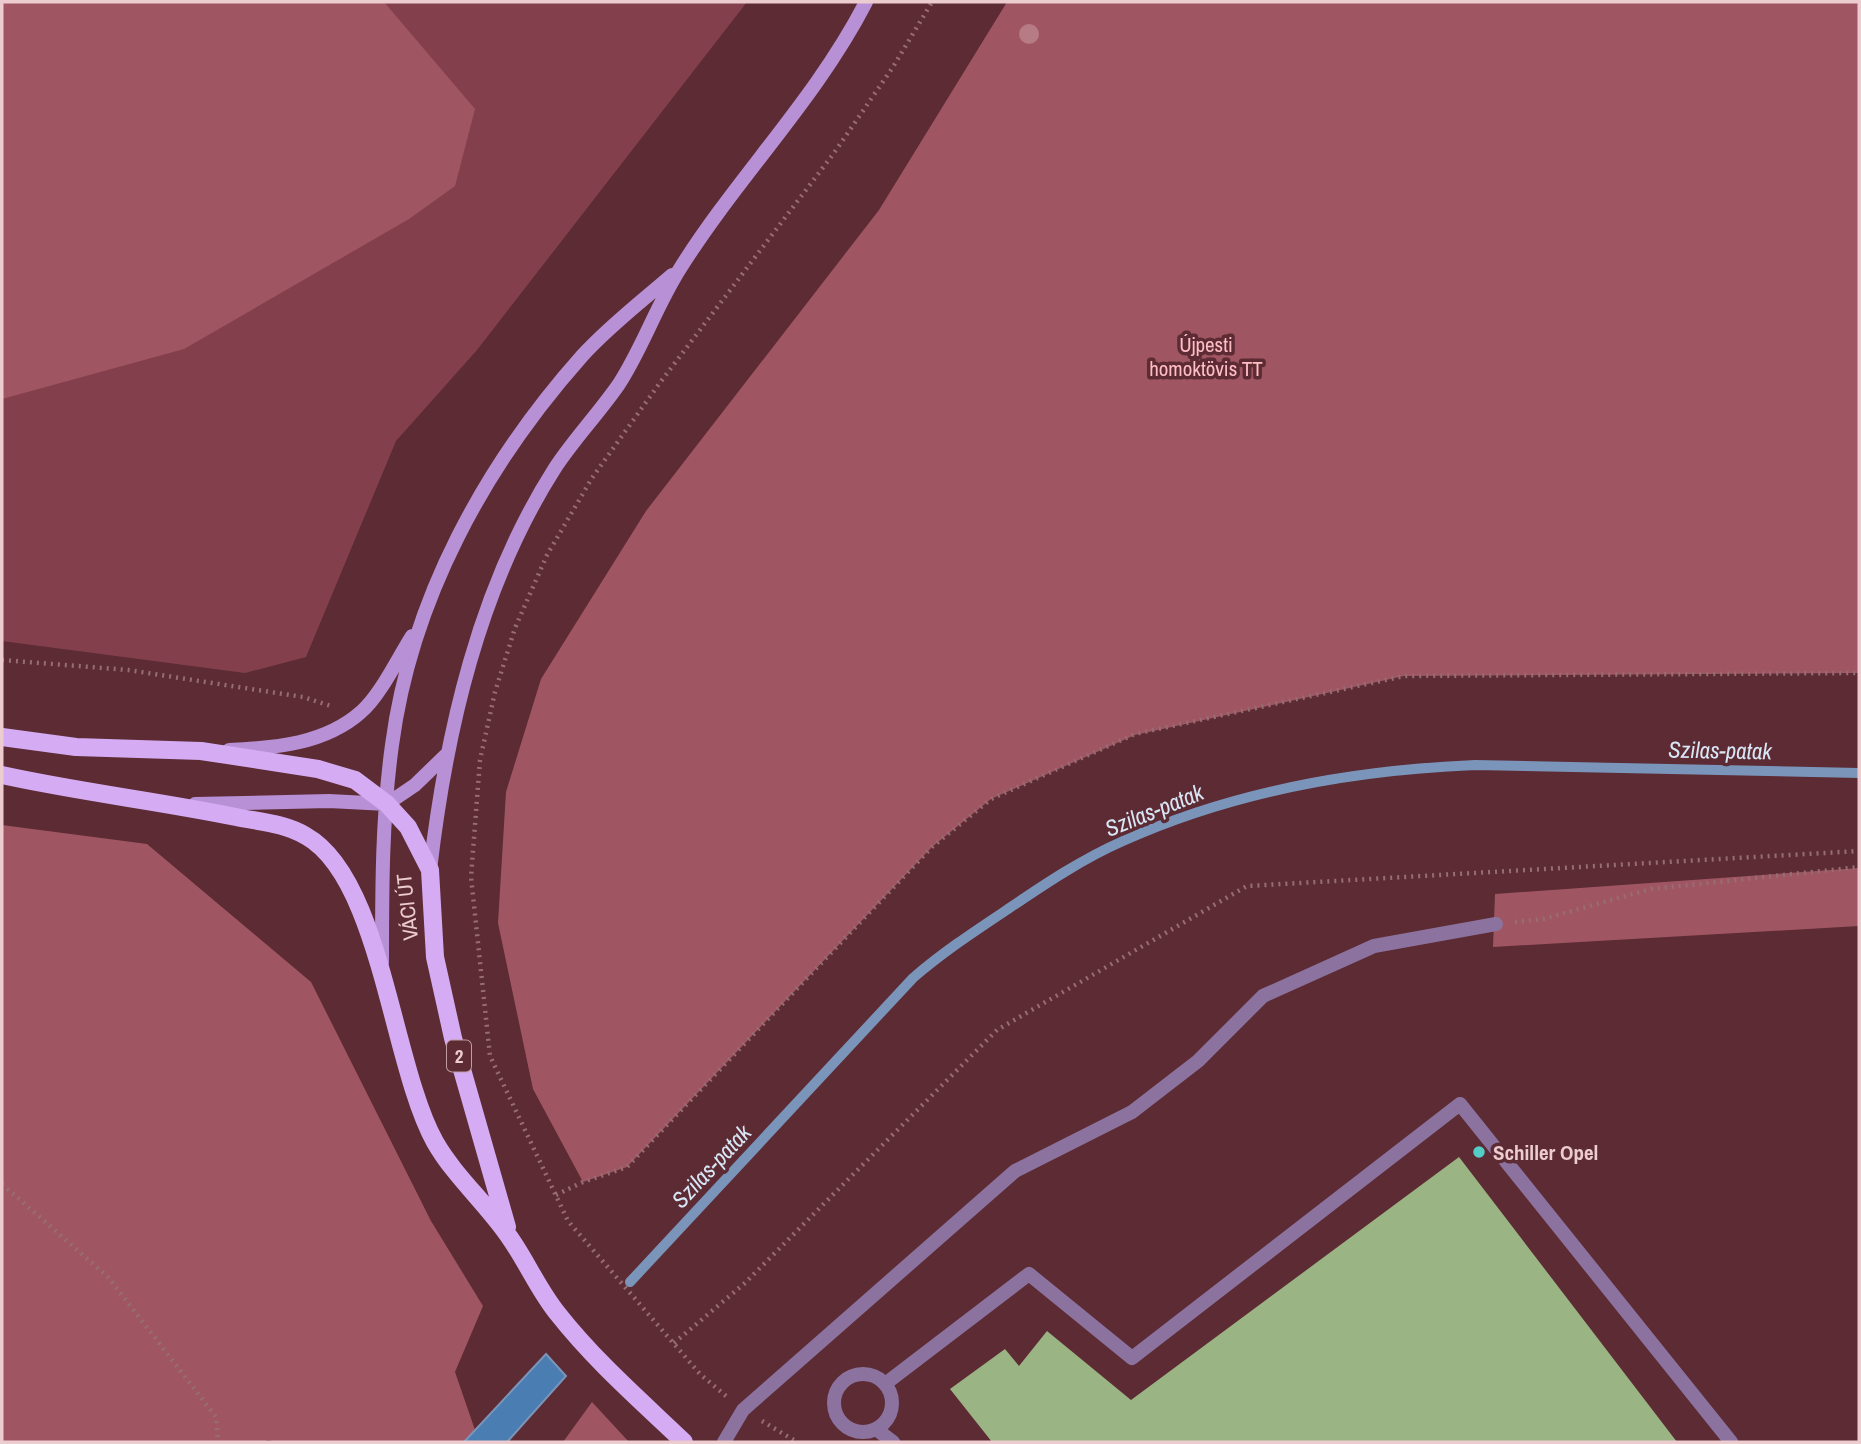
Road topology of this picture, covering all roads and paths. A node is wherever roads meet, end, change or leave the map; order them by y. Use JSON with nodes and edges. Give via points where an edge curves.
{"nodes":[{"id":1,"x":866,"y":2,"type":"edge"},
{"id":2,"x":932,"y":2,"type":"edge"},
{"id":3,"x":681,"y":267,"type":"junction"},
{"id":4,"x":419,"y":626,"type":"junction"},
{"id":5,"x":2,"y":660,"type":"edge"},
{"id":6,"x":1859,"y":673,"type":"edge"},
{"id":7,"x":348,"y":722,"type":"junction"},
{"id":8,"x":2,"y":737,"type":"edge"},
{"id":9,"x":201,"y":751,"type":"junction"},
{"id":10,"x":447,"y":754,"type":"junction"},
{"id":11,"x":480,"y":760,"type":"junction"},
{"id":12,"x":2,"y":775,"type":"edge"},
{"id":13,"x":387,"y":804,"type":"junction"},
{"id":14,"x":179,"y":805,"type":"junction"},
{"id":15,"x":1859,"y":851,"type":"edge"},
{"id":16,"x":1859,"y":867,"type":"edge"},
{"id":17,"x":430,"y":870,"type":"junction"},
{"id":18,"x":1496,"y":924,"type":"joint"},
{"id":19,"x":382,"y":971,"type":"junction"},
{"id":20,"x":2,"y":1184,"type":"edge"},
{"id":21,"x":556,"y":1195,"type":"junction"},
{"id":22,"x":510,"y":1237,"type":"junction"},
{"id":23,"x":674,"y":1343,"type":"junction"},
{"id":24,"x":885,"y":1384,"type":"junction"},
{"id":25,"x":743,"y":1410,"type":"junction"},
{"id":26,"x":876,"y":1429,"type":"junction"},
{"id":27,"x":218,"y":1442,"type":"edge"},
{"id":28,"x":684,"y":1442,"type":"edge"},
{"id":29,"x":724,"y":1442,"type":"edge"},
{"id":30,"x":797,"y":1442,"type":"edge"},
{"id":31,"x":893,"y":1442,"type":"edge"},
{"id":32,"x":1731,"y":1442,"type":"edge"}],
"edges":[{"from":1,"to":3,"type":"main road","via":[[816,86]]},
{"from":2,"to":11,"type":"path","via":[[834,153],[592,478],[547,555],[515,628]]},
{"from":3,"to":4,"type":"main road","via":[[582,355],[524,430],[473,507]]},
{"from":3,"to":10,"type":"main road","via":[[620,382],[554,468],[510,554],[473,648]]},
{"from":4,"to":7,"type":"main road","via":[[363,711]]},
{"from":4,"to":13,"type":"main road","via":[[392,745]]},
{"from":5,"to":7,"type":"path","via":[[128,670],[303,696],[336,708]]},
{"from":6,"to":21,"type":"path","via":[[1404,676],[1135,734],[991,799],[932,847],[627,1167]]},
{"from":7,"to":9,"type":"main road","via":[[285,747]]},
{"from":8,"to":9,"type":"main road","name":"VÁCI ÚT","number":"2","via":[[76,747]]},
{"from":9,"to":13,"type":"main road","name":"VÁCI ÚT","number":"2","via":[[330,772],[355,780]]},
{"from":10,"to":11,"type":"path"},
{"from":10,"to":13,"type":"main road"},
{"from":10,"to":17,"type":"main road"},
{"from":11,"to":21,"type":"path","via":[[471,877],[490,1056]]},
{"from":12,"to":14,"type":"main road","name":"VÁCI ÚT","number":"2"},
{"from":13,"to":14,"type":"main road"},
{"from":13,"to":17,"type":"main road","name":"VÁCI ÚT","number":"2","via":[[408,827]]},
{"from":13,"to":19,"type":"main road"},
{"from":14,"to":19,"type":"main road","name":"VÁCI ÚT","number":"2","via":[[282,825],[334,856],[353,892]]},
{"from":15,"to":23,"type":"path","via":[[1247,886],[997,1030],[745,1283]]},
{"from":16,"to":18,"type":"path","via":[[1651,889],[1543,919]]},
{"from":17,"to":22,"type":"main road","name":"VÁCI ÚT","number":"2","via":[[435,957],[453,1038]]},
{"from":18,"to":25,"type":"lane","via":[[1374,946],[1263,996],[1198,1061],[1132,1112],[1015,1171]]},
{"from":19,"to":22,"type":"main road","name":"VÁCI ÚT","number":"2","via":[[403,1059],[435,1143]]},
{"from":20,"to":27,"type":"path","via":[[108,1277],[216,1417]]},
{"from":21,"to":23,"type":"path","via":[[568,1221]]},
{"from":22,"to":28,"type":"main road","name":"VÁCI ÚT","number":"2","via":[[557,1313],[614,1376]]},
{"from":23,"to":25,"type":"path","via":[[700,1374]]},
{"from":24,"to":26,"type":"lane","via":[[892,1408]]},
{"from":24,"to":26,"type":"lane","via":[[868,1375],[849,1378],[841,1384],[835,1402],[836,1412],[848,1427]]},
{"from":24,"to":32,"type":"lane","via":[[1029,1275],[1132,1358],[1460,1104]]},
{"from":25,"to":29,"type":"lane"},
{"from":25,"to":30,"type":"path"},
{"from":26,"to":31,"type":"lane"}]}
